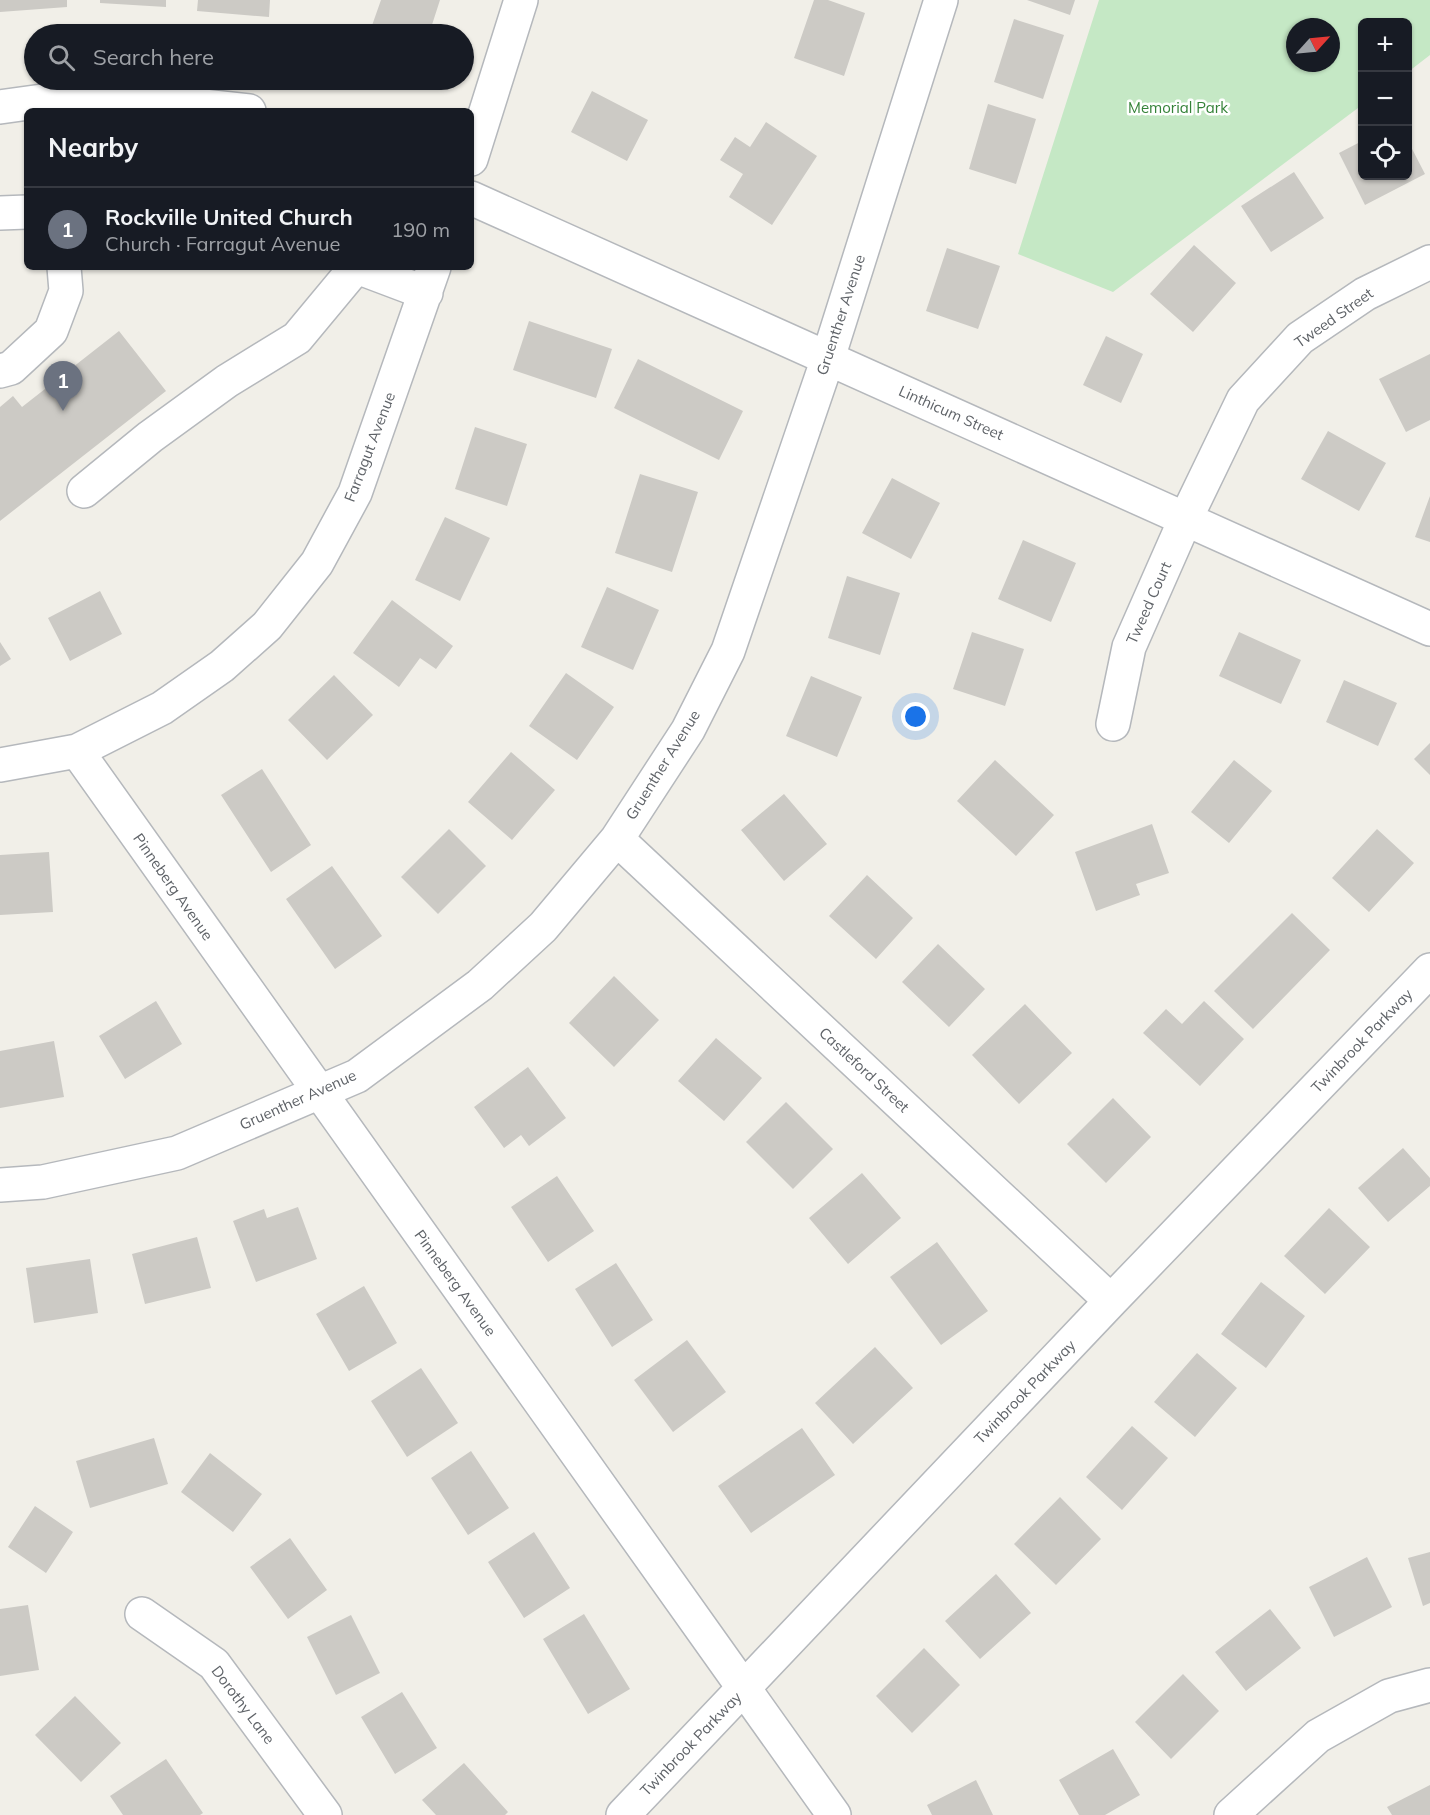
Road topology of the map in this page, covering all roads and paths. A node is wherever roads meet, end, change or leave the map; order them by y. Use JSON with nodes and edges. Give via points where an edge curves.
{"nodes":[{"id":1,"x":521,"y":0,"type":"edge"},
{"id":2,"x":941,"y":0,"type":"edge"},
{"id":3,"x":0,"y":107,"type":"edge"},
{"id":4,"x":221,"y":108,"type":"edge"},
{"id":5,"x":474,"y":149,"type":"edge"},
{"id":6,"x":474,"y":199,"type":"edge"},
{"id":7,"x":24,"y":212,"type":"edge"},
{"id":8,"x":0,"y":213,"type":"edge"},
{"id":9,"x":1430,"y":262,"type":"edge"},
{"id":10,"x":64,"y":270,"type":"edge"},
{"id":11,"x":354,"y":270,"type":"edge"},
{"id":12,"x":373,"y":270,"type":"edge"},
{"id":13,"x":430,"y":280,"type":"edge"},
{"id":14,"x":828,"y":358,"type":"junction"},
{"id":15,"x":0,"y":371,"type":"edge"},
{"id":16,"x":84,"y":491,"type":"dead end"},
{"id":17,"x":1185,"y":520,"type":"junction"},
{"id":18,"x":1430,"y":629,"type":"edge"},
{"id":19,"x":1113,"y":724,"type":"dead end"},
{"id":20,"x":77,"y":751,"type":"junction"},
{"id":21,"x":0,"y":765,"type":"edge"},
{"id":22,"x":617,"y":838,"type":"junction"},
{"id":23,"x":1430,"y":970,"type":"edge"},
{"id":24,"x":318,"y":1092,"type":"junction"},
{"id":25,"x":0,"y":1185,"type":"edge"},
{"id":26,"x":1111,"y":1301,"type":"junction"},
{"id":27,"x":142,"y":1614,"type":"dead end"},
{"id":28,"x":1430,"y":1685,"type":"edge"},
{"id":29,"x":745,"y":1687,"type":"junction"},
{"id":30,"x":1244,"y":1811,"type":"edge"},
{"id":31,"x":325,"y":1815,"type":"edge"},
{"id":32,"x":623,"y":1815,"type":"edge"},
{"id":33,"x":834,"y":1815,"type":"edge"}],
"edges":[{"from":1,"to":5,"type":"street"},
{"from":2,"to":14,"type":"street","name":"Gruenther Avenue"},
{"from":3,"to":4,"type":"street","via":[[93,94]]},
{"from":6,"to":14,"type":"street","name":"Linthicum Street"},
{"from":7,"to":8,"type":"street"},
{"from":9,"to":17,"type":"street","name":"Tweed Street","via":[[1365,294],[1300,338],[1243,400]]},
{"from":10,"to":15,"type":"street","via":[[66,291],[51,331],[11,368]]},
{"from":11,"to":16,"type":"street","via":[[297,338],[227,381]]},
{"from":12,"to":13,"type":"street"},
{"from":13,"to":20,"type":"street","name":"Farragut Avenue","via":[[355,493],[317,563],[267,626],[222,666],[162,708]]},
{"from":14,"to":17,"type":"street","name":"Linthicum Street"},
{"from":14,"to":22,"type":"street","name":"Gruenther Avenue","via":[[728,651],[687,730]]},
{"from":17,"to":18,"type":"street","name":"Linthicum Street"},
{"from":17,"to":19,"type":"street","name":"Tweed Court","via":[[1129,647]]},
{"from":20,"to":21,"type":"street","name":"Farragut Avenue"},
{"from":20,"to":24,"type":"street","name":"Pinneberg Avenue"},
{"from":22,"to":24,"type":"street","name":"Gruenther Avenue","via":[[543,927],[480,984],[357,1076]]},
{"from":22,"to":26,"type":"street","name":"Castleford Street"},
{"from":23,"to":26,"type":"street","name":"Twinbrook Parkway"},
{"from":24,"to":25,"type":"street","name":"Gruenther Avenue","via":[[177,1153],[43,1182]]},
{"from":24,"to":29,"type":"street","name":"Pinneberg Avenue"},
{"from":26,"to":29,"type":"street","name":"Twinbrook Parkway"},
{"from":27,"to":31,"type":"street","name":"Dorothy Lane","via":[[214,1664]]},
{"from":28,"to":30,"type":"street","via":[[1389,1696],[1318,1736]]},
{"from":29,"to":32,"type":"street","name":"Twinbrook Parkway"},
{"from":29,"to":33,"type":"street","name":"Pinneberg Avenue"}]}
